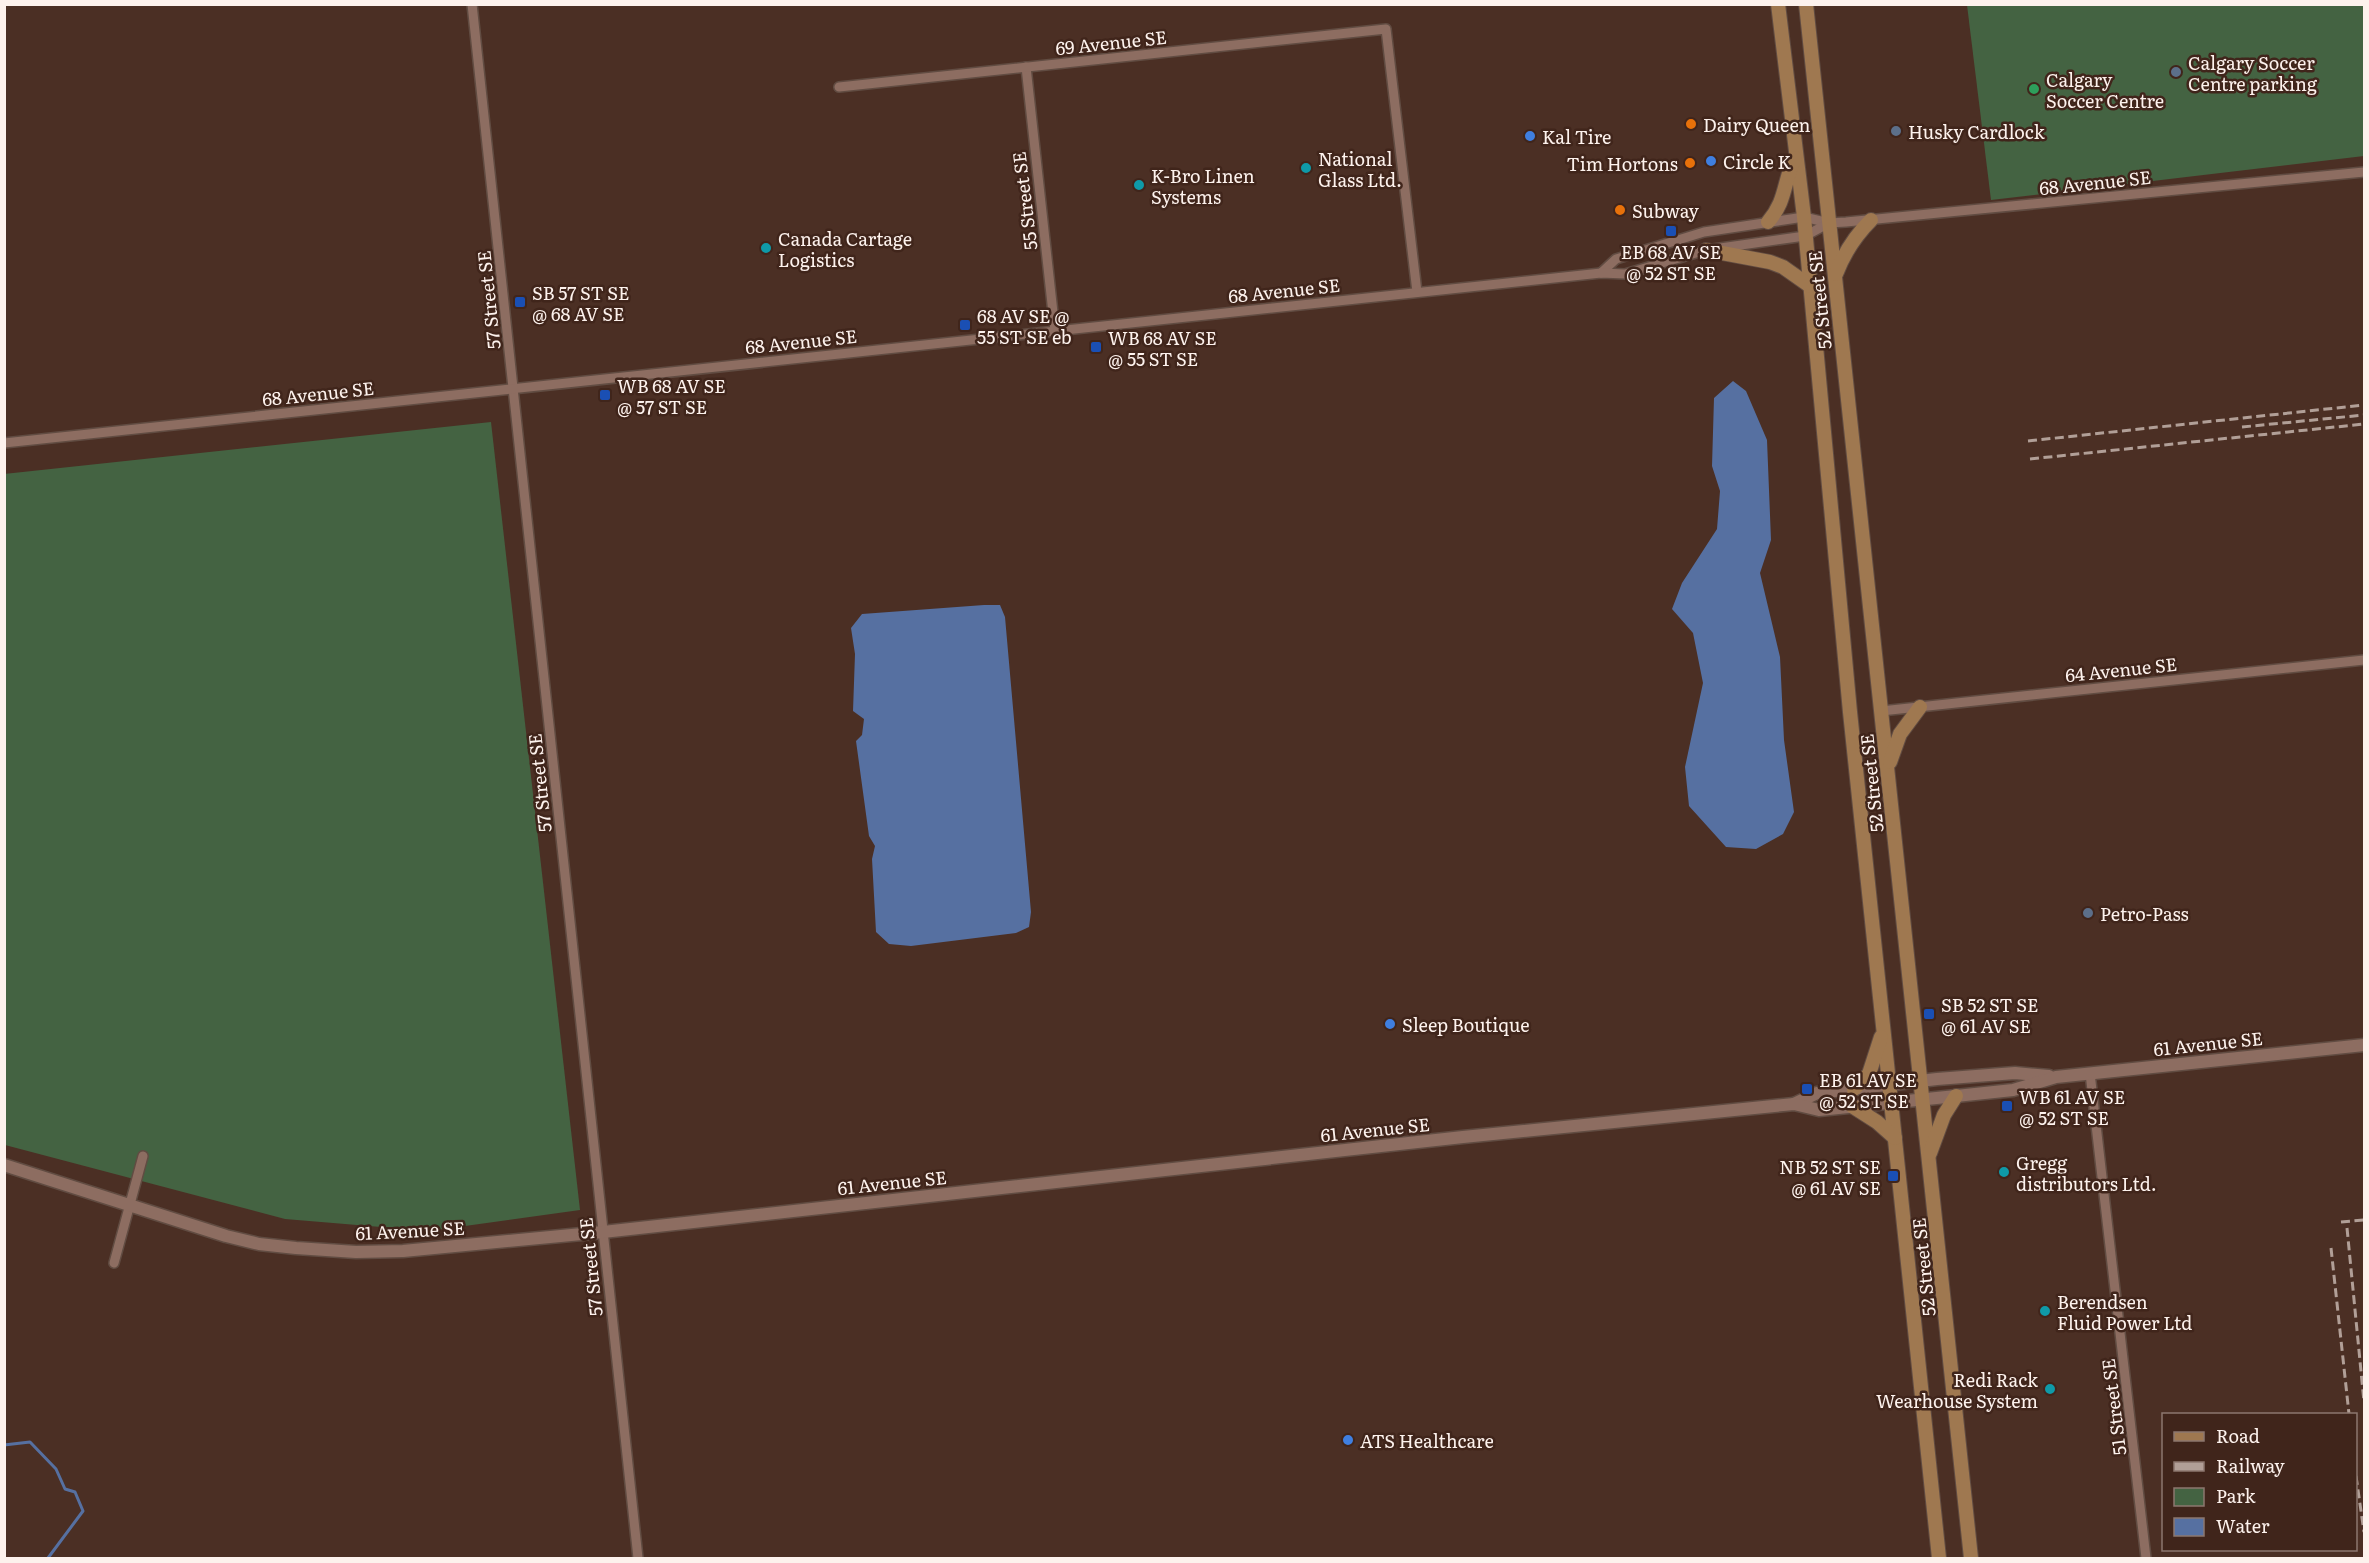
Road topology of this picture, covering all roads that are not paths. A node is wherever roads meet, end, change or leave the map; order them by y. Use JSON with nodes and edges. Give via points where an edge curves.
{"nodes":[{"id":1,"x":472,"y":4,"type":"edge"},
{"id":2,"x":1778,"y":4,"type":"edge"},
{"id":3,"x":1806,"y":4,"type":"edge"},
{"id":4,"x":1026,"y":67,"type":"junction"},
{"id":5,"x":839,"y":87,"type":"dead end"},
{"id":6,"x":1796,"y":156,"type":"junction"},
{"id":7,"x":2364,"y":172,"type":"edge"},
{"id":8,"x":1804,"y":217,"type":"junction"},
{"id":9,"x":1871,"y":220,"type":"junction"},
{"id":10,"x":1768,"y":222,"type":"junction"},
{"id":11,"x":1829,"y":223,"type":"junction"},
{"id":12,"x":1805,"y":236,"type":"junction"},
{"id":13,"x":1706,"y":250,"type":"junction"},
{"id":14,"x":1601,"y":273,"type":"junction"},
{"id":15,"x":1835,"y":275,"type":"junction"},
{"id":16,"x":1810,"y":286,"type":"junction"},
{"id":17,"x":1417,"y":292,"type":"junction"},
{"id":18,"x":1055,"y":331,"type":"junction"},
{"id":19,"x":514,"y":388,"type":"junction"},
{"id":20,"x":4,"y":442,"type":"edge"},
{"id":21,"x":2364,"y":660,"type":"edge"},
{"id":22,"x":1920,"y":706,"type":"junction"},
{"id":23,"x":1881,"y":711,"type":"junction"},
{"id":24,"x":1888,"y":767,"type":"junction"},
{"id":25,"x":1883,"y":1029,"type":"junction"},
{"id":26,"x":2364,"y":1045,"type":"edge"},
{"id":27,"x":2090,"y":1073,"type":"junction"},
{"id":28,"x":2056,"y":1077,"type":"junction"},
{"id":29,"x":1920,"y":1081,"type":"junction"},
{"id":30,"x":1890,"y":1086,"type":"junction"},
{"id":31,"x":1854,"y":1089,"type":"junction"},
{"id":32,"x":1956,"y":1096,"type":"junction"},
{"id":33,"x":1923,"y":1100,"type":"junction"},
{"id":34,"x":1891,"y":1102,"type":"junction"},
{"id":35,"x":1794,"y":1104,"type":"junction"},
{"id":36,"x":1852,"y":1106,"type":"junction"},
{"id":37,"x":1895,"y":1138,"type":"junction"},
{"id":38,"x":1930,"y":1155,"type":"junction"},
{"id":39,"x":143,"y":1156,"type":"dead end"},
{"id":40,"x":4,"y":1165,"type":"edge"},
{"id":41,"x":130,"y":1206,"type":"junction"},
{"id":42,"x":603,"y":1232,"type":"junction"},
{"id":43,"x":114,"y":1263,"type":"dead end"},
{"id":44,"x":638,"y":1558,"type":"edge"},
{"id":45,"x":1939,"y":1558,"type":"edge"},
{"id":46,"x":1971,"y":1558,"type":"edge"},
{"id":47,"x":2146,"y":1558,"type":"edge"}],
"edges":[{"from":1,"to":19,"type":"street","name":"57 Street SE"},
{"from":2,"to":6,"type":"main road","name":"52 Street SE"},
{"from":3,"to":11,"type":"main road","name":"52 Street SE"},
{"from":4,"to":5,"type":"street","name":"69 Avenue SE"},
{"from":4,"to":17,"type":"street","name":"69 Avenue SE","via":[[1386,29]]},
{"from":4,"to":18,"type":"street","name":"55 Street SE"},
{"from":6,"to":8,"type":"main road","name":"52 Street SE"},
{"from":6,"to":10,"type":"main road","via":[[1781,205]]},
{"from":7,"to":9,"type":"street","name":"68 Avenue SE"},
{"from":8,"to":10,"type":"street","name":"68 Avenue SE"},
{"from":8,"to":11,"type":"street","name":"68 Avenue SE"},
{"from":8,"to":12,"type":"main road","name":"52 Street SE"},
{"from":9,"to":11,"type":"street","name":"68 Avenue SE"},
{"from":9,"to":15,"type":"main road","via":[[1853,240]]},
{"from":10,"to":14,"type":"street","name":"68 Avenue SE","via":[[1667,242],[1616,259]]},
{"from":11,"to":12,"type":"street","name":"68 Avenue SE"},
{"from":11,"to":15,"type":"main road","name":"52 Street SE"},
{"from":12,"to":13,"type":"street","name":"68 Avenue SE"},
{"from":12,"to":16,"type":"main road","name":"52 Street SE"},
{"from":13,"to":14,"type":"street","name":"68 Avenue SE","via":[[1626,274]]},
{"from":13,"to":16,"type":"main road","via":[[1770,262]]},
{"from":14,"to":17,"type":"street","name":"68 Avenue SE"},
{"from":15,"to":23,"type":"main road","name":"52 Street SE"},
{"from":16,"to":25,"type":"main road","name":"52 Street SE"},
{"from":17,"to":18,"type":"street","name":"68 Avenue SE"},
{"from":18,"to":19,"type":"street","name":"68 Avenue SE"},
{"from":19,"to":20,"type":"street","name":"68 Avenue SE"},
{"from":19,"to":42,"type":"street","name":"57 Street SE"},
{"from":21,"to":22,"type":"street","name":"64 Avenue SE"},
{"from":22,"to":23,"type":"street","name":"64 Avenue SE"},
{"from":22,"to":24,"type":"main road","via":[[1900,734]]},
{"from":23,"to":24,"type":"main road","name":"52 Street SE"},
{"from":24,"to":29,"type":"main road","name":"52 Street SE"},
{"from":25,"to":30,"type":"main road","name":"52 Street SE"},
{"from":25,"to":31,"type":"main road","via":[[1869,1074]]},
{"from":26,"to":27,"type":"street","name":"61 Avenue SE"},
{"from":27,"to":28,"type":"street","name":"61 Avenue SE"},
{"from":27,"to":47,"type":"street","name":"51 Street SE"},
{"from":28,"to":29,"type":"street","name":"61 Avenue SE","via":[[2015,1073]]},
{"from":28,"to":32,"type":"street","name":"61 Avenue SE","via":[[2013,1090]]},
{"from":29,"to":30,"type":"street","name":"61 Avenue SE"},
{"from":29,"to":33,"type":"main road","name":"52 Street SE"},
{"from":30,"to":31,"type":"street","name":"61 Avenue SE"},
{"from":30,"to":34,"type":"main road","name":"52 Street SE"},
{"from":31,"to":35,"type":"street","name":"61 Avenue SE","via":[[1817,1093]]},
{"from":32,"to":33,"type":"street","name":"61 Avenue SE"},
{"from":32,"to":38,"type":"main road","via":[[1944,1115]]},
{"from":33,"to":34,"type":"street","name":"61 Avenue SE"},
{"from":33,"to":38,"type":"main road","name":"52 Street SE"},
{"from":34,"to":36,"type":"street","name":"61 Avenue SE"},
{"from":34,"to":37,"type":"main road","name":"52 Street SE"},
{"from":35,"to":36,"type":"street","name":"61 Avenue SE","via":[[1819,1110]]},
{"from":35,"to":42,"type":"street","name":"61 Avenue SE"},
{"from":36,"to":37,"type":"main road"},
{"from":37,"to":45,"type":"main road","name":"52 Street SE"},
{"from":38,"to":46,"type":"main road","name":"52 Street SE"},
{"from":39,"to":41,"type":"street"},
{"from":40,"to":41,"type":"street","name":"61 Avenue SE"},
{"from":41,"to":42,"type":"street","name":"61 Avenue SE","via":[[259,1244],[356,1252]]},
{"from":41,"to":43,"type":"street"},
{"from":42,"to":44,"type":"street","name":"57 Street SE"}]}
